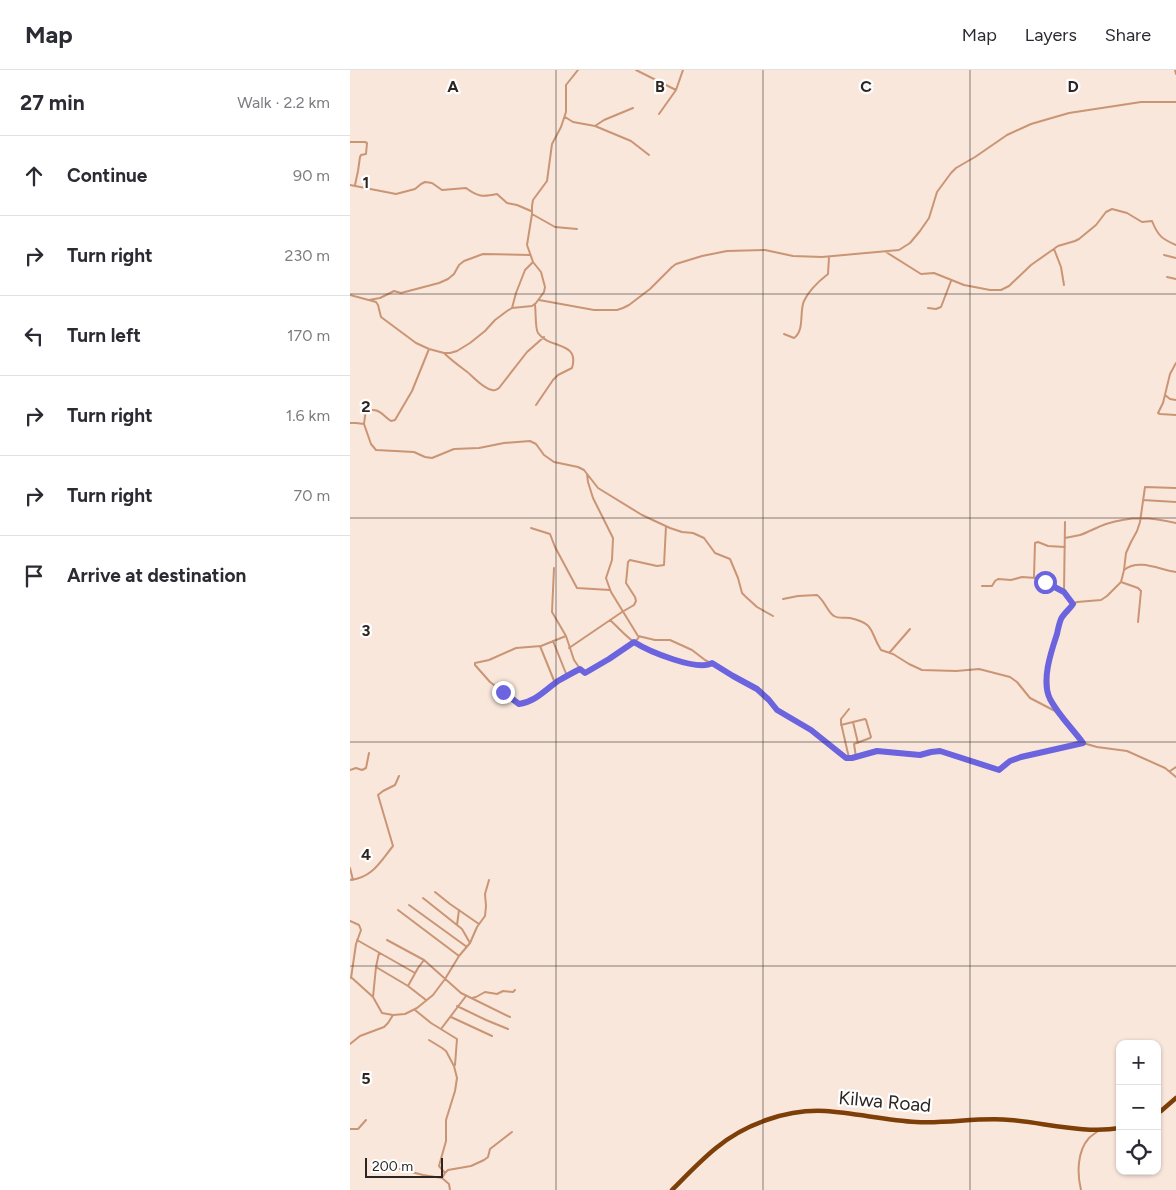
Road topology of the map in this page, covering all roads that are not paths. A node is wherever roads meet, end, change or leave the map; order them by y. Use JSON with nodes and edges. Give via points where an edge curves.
{"nodes":[{"id":1,"x":578,"y":70,"type":"edge"},
{"id":2,"x":636,"y":70,"type":"edge"},
{"id":3,"x":683,"y":70,"type":"edge"},
{"id":4,"x":1175,"y":70,"type":"edge"},
{"id":5,"x":1176,"y":74,"type":"edge"},
{"id":6,"x":676,"y":90,"type":"junction"},
{"id":7,"x":1176,"y":102,"type":"edge"},
{"id":8,"x":633,"y":108,"type":"dead end"},
{"id":9,"x":660,"y":114,"type":"dead end"},
{"id":10,"x":565,"y":117,"type":"junction"},
{"id":11,"x":595,"y":126,"type":"junction"},
{"id":12,"x":350,"y":142,"type":"edge"},
{"id":13,"x":649,"y":155,"type":"dead end"},
{"id":14,"x":350,"y":184,"type":"edge"},
{"id":15,"x":354,"y":185,"type":"junction"},
{"id":16,"x":532,"y":213,"type":"junction"},
{"id":17,"x":577,"y":229,"type":"dead end"},
{"id":18,"x":1176,"y":245,"type":"edge"},
{"id":19,"x":1054,"y":249,"type":"junction"},
{"id":20,"x":884,"y":251,"type":"junction"},
{"id":21,"x":1164,"y":255,"type":"dead end"},
{"id":22,"x":530,"y":256,"type":"junction"},
{"id":23,"x":829,"y":257,"type":"junction"},
{"id":24,"x":1176,"y":258,"type":"edge"},
{"id":25,"x":533,"y":262,"type":"junction"},
{"id":26,"x":1167,"y":277,"type":"dead end"},
{"id":27,"x":1176,"y":279,"type":"edge"},
{"id":28,"x":952,"y":280,"type":"junction"},
{"id":29,"x":1064,"y":285,"type":"dead end"},
{"id":30,"x":350,"y":295,"type":"edge"},
{"id":31,"x":369,"y":300,"type":"junction"},
{"id":32,"x":539,"y":300,"type":"junction"},
{"id":33,"x":535,"y":305,"type":"junction"},
{"id":34,"x":512,"y":308,"type":"junction"},
{"id":35,"x":928,"y":308,"type":"dead end"},
{"id":36,"x":784,"y":334,"type":"dead end"},
{"id":37,"x":544,"y":337,"type":"junction"},
{"id":38,"x":430,"y":349,"type":"junction"},
{"id":39,"x":444,"y":353,"type":"junction"},
{"id":40,"x":1176,"y":363,"type":"edge"},
{"id":41,"x":1164,"y":394,"type":"junction"},
{"id":42,"x":1176,"y":400,"type":"edge"},
{"id":43,"x":536,"y":405,"type":"dead end"},
{"id":44,"x":1176,"y":415,"type":"edge"},
{"id":45,"x":350,"y":423,"type":"edge"},
{"id":46,"x":364,"y":424,"type":"junction"},
{"id":47,"x":587,"y":474,"type":"junction"},
{"id":48,"x":1176,"y":488,"type":"edge"},
{"id":49,"x":1143,"y":500,"type":"junction"},
{"id":50,"x":1176,"y":502,"type":"edge"},
{"id":51,"x":1141,"y":518,"type":"junction"},
{"id":52,"x":1065,"y":522,"type":"dead end"},
{"id":53,"x":1176,"y":523,"type":"edge"},
{"id":54,"x":666,"y":526,"type":"junction"},
{"id":55,"x":530,"y":528,"type":"dead end"},
{"id":56,"x":1065,"y":538,"type":"junction"},
{"id":57,"x":1065,"y":547,"type":"junction"},
{"id":58,"x":554,"y":568,"type":"dead end"},
{"id":59,"x":1124,"y":570,"type":"junction"},
{"id":60,"x":1176,"y":572,"type":"edge"},
{"id":61,"x":1034,"y":577,"type":"junction"},
{"id":62,"x":1121,"y":582,"type":"junction"},
{"id":63,"x":982,"y":586,"type":"dead end"},
{"id":64,"x":610,"y":590,"type":"junction"},
{"id":65,"x":1064,"y":592,"type":"junction"},
{"id":66,"x":783,"y":599,"type":"dead end"},
{"id":67,"x":1073,"y":604,"type":"junction"},
{"id":68,"x":622,"y":612,"type":"junction"},
{"id":69,"x":773,"y":616,"type":"dead end"},
{"id":70,"x":610,"y":620,"type":"junction"},
{"id":71,"x":1138,"y":622,"type":"dead end"},
{"id":72,"x":910,"y":629,"type":"dead end"},
{"id":73,"x":566,"y":636,"type":"junction"},
{"id":74,"x":639,"y":637,"type":"junction"},
{"id":75,"x":553,"y":642,"type":"junction"},
{"id":76,"x":634,"y":642,"type":"junction"},
{"id":77,"x":540,"y":646,"type":"junction"},
{"id":78,"x":569,"y":648,"type":"junction"},
{"id":79,"x":890,"y":652,"type":"junction"},
{"id":80,"x":712,"y":663,"type":"junction"},
{"id":81,"x":580,"y":669,"type":"junction"},
{"id":82,"x":567,"y":676,"type":"junction"},
{"id":83,"x":555,"y":683,"type":"junction"},
{"id":84,"x":849,"y":709,"type":"dead end"},
{"id":85,"x":1062,"y":719,"type":"junction"},
{"id":86,"x":853,"y":722,"type":"junction"},
{"id":87,"x":841,"y":725,"type":"junction"},
{"id":88,"x":858,"y":743,"type":"junction"},
{"id":89,"x":1083,"y":743,"type":"junction"},
{"id":90,"x":369,"y":753,"type":"dead end"},
{"id":91,"x":856,"y":757,"type":"junction"},
{"id":92,"x":849,"y":758,"type":"junction"},
{"id":93,"x":1176,"y":767,"type":"edge"},
{"id":94,"x":350,"y":770,"type":"edge"},
{"id":95,"x":1170,"y":771,"type":"junction"},
{"id":96,"x":399,"y":776,"type":"dead end"},
{"id":97,"x":1176,"y":778,"type":"edge"},
{"id":98,"x":350,"y":868,"type":"edge"},
{"id":99,"x":351,"y":880,"type":"edge"},
{"id":100,"x":489,"y":880,"type":"dead end"},
{"id":101,"x":435,"y":892,"type":"dead end"},
{"id":102,"x":422,"y":898,"type":"dead end"},
{"id":103,"x":409,"y":905,"type":"dead end"},
{"id":104,"x":398,"y":910,"type":"dead end"},
{"id":105,"x":459,"y":910,"type":"junction"},
{"id":106,"x":350,"y":921,"type":"edge"},
{"id":107,"x":479,"y":924,"type":"junction"},
{"id":108,"x":456,"y":925,"type":"junction"},
{"id":109,"x":357,"y":940,"type":"junction"},
{"id":110,"x":386,"y":940,"type":"dead end"},
{"id":111,"x":470,"y":943,"type":"junction"},
{"id":112,"x":467,"y":947,"type":"junction"},
{"id":113,"x":379,"y":953,"type":"junction"},
{"id":114,"x":458,"y":956,"type":"junction"},
{"id":115,"x":424,"y":960,"type":"junction"},
{"id":116,"x":376,"y":967,"type":"junction"},
{"id":117,"x":415,"y":972,"type":"junction"},
{"id":118,"x":351,"y":977,"type":"edge"},
{"id":119,"x":445,"y":979,"type":"junction"},
{"id":120,"x":408,"y":986,"type":"junction"},
{"id":121,"x":515,"y":990,"type":"dead end"},
{"id":122,"x":466,"y":996,"type":"junction"},
{"id":123,"x":373,"y":997,"type":"junction"},
{"id":124,"x":470,"y":998,"type":"junction"},
{"id":125,"x":426,"y":1001,"type":"junction"},
{"id":126,"x":458,"y":1006,"type":"junction"},
{"id":127,"x":415,"y":1010,"type":"junction"},
{"id":128,"x":393,"y":1015,"type":"junction"},
{"id":129,"x":451,"y":1017,"type":"junction"},
{"id":130,"x":510,"y":1017,"type":"dead end"},
{"id":131,"x":508,"y":1029,"type":"dead end"},
{"id":132,"x":441,"y":1030,"type":"junction"},
{"id":133,"x":492,"y":1036,"type":"dead end"},
{"id":134,"x":428,"y":1040,"type":"dead end"},
{"id":135,"x":350,"y":1044,"type":"edge"},
{"id":136,"x":454,"y":1066,"type":"junction"},
{"id":137,"x":1176,"y":1098,"type":"edge"},
{"id":138,"x":1161,"y":1111,"type":"edge"},
{"id":139,"x":366,"y":1120,"type":"dead end"},
{"id":140,"x":1116,"y":1128,"type":"edge"},
{"id":141,"x":350,"y":1129,"type":"edge"},
{"id":142,"x":1099,"y":1130,"type":"junction"},
{"id":143,"x":512,"y":1132,"type":"dead end"},
{"id":144,"x":400,"y":1169,"type":"dead end"},
{"id":145,"x":445,"y":1173,"type":"junction"},
{"id":146,"x":442,"y":1178,"type":"junction"},
{"id":147,"x":450,"y":1190,"type":"edge"},
{"id":148,"x":672,"y":1190,"type":"edge"},
{"id":149,"x":1080,"y":1190,"type":"edge"}],
"edges":[{"from":1,"to":10,"type":"street","via":[[566,85]]},
{"from":2,"to":6,"type":"street"},
{"from":3,"to":6,"type":"street"},
{"from":4,"to":5,"type":"street"},
{"from":6,"to":9,"type":"street"},
{"from":7,"to":20,"type":"street","via":[[1140,102],[1077,111],[1007,135],[951,173],[937,192],[929,218],[910,243],[899,250]]},
{"from":8,"to":11,"type":"street"},
{"from":10,"to":11,"type":"street"},
{"from":10,"to":16,"type":"street","via":[[552,144],[547,181],[533,200]]},
{"from":11,"to":13,"type":"street","via":[[631,141]]},
{"from":12,"to":15,"type":"street","via":[[367,143],[366,154],[360,157]]},
{"from":14,"to":15,"type":"street"},
{"from":15,"to":16,"type":"street","via":[[396,194],[415,189],[425,182],[442,190],[466,188],[480,196],[497,194],[506,203]]},
{"from":16,"to":17,"type":"street","via":[[554,227]]},
{"from":16,"to":22,"type":"street","via":[[527,245]]},
{"from":18,"to":19,"type":"street","via":[[1160,237],[1152,221],[1142,222],[1112,209],[1075,242],[1061,244]]},
{"from":19,"to":28,"type":"street","via":[[1005,289],[990,290]]},
{"from":19,"to":29,"type":"street"},
{"from":20,"to":23,"type":"street"},
{"from":20,"to":28,"type":"street","via":[[921,274],[934,273]]},
{"from":21,"to":24,"type":"street"},
{"from":22,"to":25,"type":"street"},
{"from":22,"to":31,"type":"street","via":[[483,254],[464,261],[448,279],[434,285]]},
{"from":23,"to":32,"type":"street","via":[[800,257],[757,250],[702,256],[672,267],[640,298],[617,310],[588,309]]},
{"from":23,"to":36,"type":"street","via":[[828,274],[803,303],[797,336]]},
{"from":25,"to":32,"type":"street","via":[[542,272],[545,287]]},
{"from":25,"to":34,"type":"street","via":[[525,270]]},
{"from":26,"to":27,"type":"street"},
{"from":28,"to":35,"type":"street","via":[[941,307]]},
{"from":30,"to":31,"type":"street"},
{"from":31,"to":38,"type":"street","via":[[378,305],[380,317],[409,339]]},
{"from":32,"to":33,"type":"street"},
{"from":33,"to":34,"type":"street"},
{"from":33,"to":37,"type":"street","via":[[536,328]]},
{"from":34,"to":39,"type":"street","via":[[470,343],[457,351]]},
{"from":37,"to":39,"type":"street","via":[[527,352],[496,390],[486,388]]},
{"from":37,"to":43,"type":"street","via":[[569,349],[573,355],[573,366],[553,380]]},
{"from":38,"to":39,"type":"street"},
{"from":38,"to":46,"type":"street","via":[[395,420],[391,421],[373,409],[366,411]]},
{"from":40,"to":41,"type":"street"},
{"from":41,"to":42,"type":"street"},
{"from":41,"to":44,"type":"street","via":[[1158,412]]},
{"from":45,"to":46,"type":"street"},
{"from":46,"to":47,"type":"street","via":[[376,450],[414,452],[432,458],[454,448],[530,442],[554,462],[578,467]]},
{"from":47,"to":54,"type":"street","via":[[604,492],[642,516]]},
{"from":47,"to":64,"type":"street","via":[[593,498],[614,538],[606,579]]},
{"from":48,"to":49,"type":"street","via":[[1145,487]]},
{"from":49,"to":50,"type":"street"},
{"from":49,"to":51,"type":"street"},
{"from":51,"to":53,"type":"street"},
{"from":51,"to":56,"type":"street","via":[[1119,520]]},
{"from":51,"to":59,"type":"street","via":[[1126,553]]},
{"from":52,"to":56,"type":"street"},
{"from":54,"to":68,"type":"street","via":[[664,565],[628,561],[626,584],[636,601]]},
{"from":54,"to":69,"type":"street","via":[[698,535],[715,553],[729,559],[743,594]]},
{"from":55,"to":64,"type":"street","via":[[550,534],[577,588]]},
{"from":56,"to":57,"type":"street"},
{"from":57,"to":61,"type":"street","via":[[1035,543]]},
{"from":57,"to":65,"type":"street"},
{"from":58,"to":73,"type":"street","via":[[552,610]]},
{"from":59,"to":60,"type":"street","via":[[1142,565]]},
{"from":59,"to":62,"type":"street"},
{"from":61,"to":63,"type":"street","via":[[998,579],[992,586]]},
{"from":61,"to":65,"type":"street"},
{"from":62,"to":67,"type":"street","via":[[1101,600],[1081,600]]},
{"from":62,"to":71,"type":"street","via":[[1140,590]]},
{"from":64,"to":68,"type":"street"},
{"from":65,"to":67,"type":"street"},
{"from":66,"to":79,"type":"street","via":[[816,595],[835,617],[867,624],[880,649]]},
{"from":67,"to":85,"type":"street","via":[[1060,622],[1047,674],[1049,696]]},
{"from":68,"to":70,"type":"street"},
{"from":68,"to":74,"type":"street"},
{"from":70,"to":76,"type":"street"},
{"from":70,"to":78,"type":"street"},
{"from":72,"to":79,"type":"street"},
{"from":73,"to":75,"type":"street"},
{"from":73,"to":78,"type":"street"},
{"from":74,"to":76,"type":"street"},
{"from":74,"to":80,"type":"street","via":[[673,641]]},
{"from":75,"to":77,"type":"street"},
{"from":75,"to":82,"type":"street"},
{"from":76,"to":80,"type":"street","via":[[667,658],[701,665]]},
{"from":76,"to":81,"type":"street","via":[[585,673]]},
{"from":77,"to":83,"type":"street"},
{"from":77,"to":83,"type":"street","via":[[516,648],[475,663],[490,682],[519,704],[532,700]]},
{"from":78,"to":81,"type":"street"},
{"from":79,"to":85,"type":"street","via":[[922,670],[979,669],[1010,677],[1030,698]]},
{"from":80,"to":92,"type":"street","via":[[757,689],[777,710]]},
{"from":81,"to":82,"type":"street"},
{"from":82,"to":83,"type":"street"},
{"from":84,"to":87,"type":"street","via":[[841,719]]},
{"from":85,"to":89,"type":"street"},
{"from":86,"to":87,"type":"street"},
{"from":86,"to":88,"type":"street"},
{"from":86,"to":88,"type":"street","via":[[865,719],[868,724],[871,737]]},
{"from":87,"to":92,"type":"street"},
{"from":88,"to":91,"type":"street","via":[[854,744]]},
{"from":89,"to":91,"type":"street","via":[[1021,757],[999,770],[940,751],[920,755],[877,751]]},
{"from":89,"to":95,"type":"street","via":[[1127,750]]},
{"from":90,"to":94,"type":"street","via":[[366,768]]},
{"from":91,"to":92,"type":"street"},
{"from":93,"to":95,"type":"street"},
{"from":95,"to":97,"type":"street"},
{"from":96,"to":99,"type":"street","via":[[395,785],[378,795],[393,846],[368,875]]},
{"from":98,"to":99,"type":"street"},
{"from":100,"to":107,"type":"street","via":[[485,894],[486,912]]},
{"from":101,"to":105,"type":"street"},
{"from":102,"to":108,"type":"street"},
{"from":103,"to":112,"type":"street"},
{"from":104,"to":114,"type":"street"},
{"from":105,"to":107,"type":"street"},
{"from":105,"to":108,"type":"street"},
{"from":106,"to":109,"type":"street","via":[[361,929]]},
{"from":107,"to":111,"type":"street"},
{"from":108,"to":111,"type":"street"},
{"from":109,"to":113,"type":"street"},
{"from":109,"to":118,"type":"street"},
{"from":110,"to":115,"type":"street"},
{"from":111,"to":112,"type":"street"},
{"from":112,"to":114,"type":"street"},
{"from":113,"to":116,"type":"street"},
{"from":113,"to":117,"type":"street"},
{"from":114,"to":119,"type":"street"},
{"from":115,"to":117,"type":"street"},
{"from":115,"to":119,"type":"street"},
{"from":116,"to":120,"type":"street"},
{"from":116,"to":123,"type":"street"},
{"from":117,"to":120,"type":"street"},
{"from":118,"to":123,"type":"street"},
{"from":119,"to":122,"type":"street"},
{"from":119,"to":125,"type":"street"},
{"from":120,"to":125,"type":"street"},
{"from":121,"to":124,"type":"street","via":[[497,994],[484,992]]},
{"from":122,"to":124,"type":"street"},
{"from":122,"to":126,"type":"street"},
{"from":123,"to":128,"type":"street","via":[[382,1013]]},
{"from":124,"to":130,"type":"street"},
{"from":125,"to":127,"type":"street"},
{"from":126,"to":129,"type":"street"},
{"from":126,"to":131,"type":"street"},
{"from":127,"to":128,"type":"street"},
{"from":127,"to":132,"type":"street"},
{"from":128,"to":135,"type":"street","via":[[384,1027],[360,1036]]},
{"from":129,"to":132,"type":"street"},
{"from":129,"to":133,"type":"street"},
{"from":132,"to":136,"type":"street","via":[[456,1040]]},
{"from":134,"to":136,"type":"street","via":[[446,1051]]},
{"from":136,"to":145,"type":"street","via":[[456,1086],[446,1120],[439,1166]]},
{"from":137,"to":138,"type":"highway"},
{"from":139,"to":141,"type":"street","via":[[358,1129]]},
{"from":140,"to":142,"type":"highway","name":"Kilwa Road"},
{"from":142,"to":148,"type":"highway","name":"Kilwa Road","via":[[1004,1119],[921,1122],[824,1111],[798,1112],[767,1120],[724,1142]]},
{"from":142,"to":149,"type":"street","via":[[1089,1138],[1080,1156]]},
{"from":143,"to":145,"type":"street","via":[[490,1149],[484,1160]]},
{"from":144,"to":146,"type":"street"},
{"from":145,"to":146,"type":"street"},
{"from":146,"to":147,"type":"street"}]}
